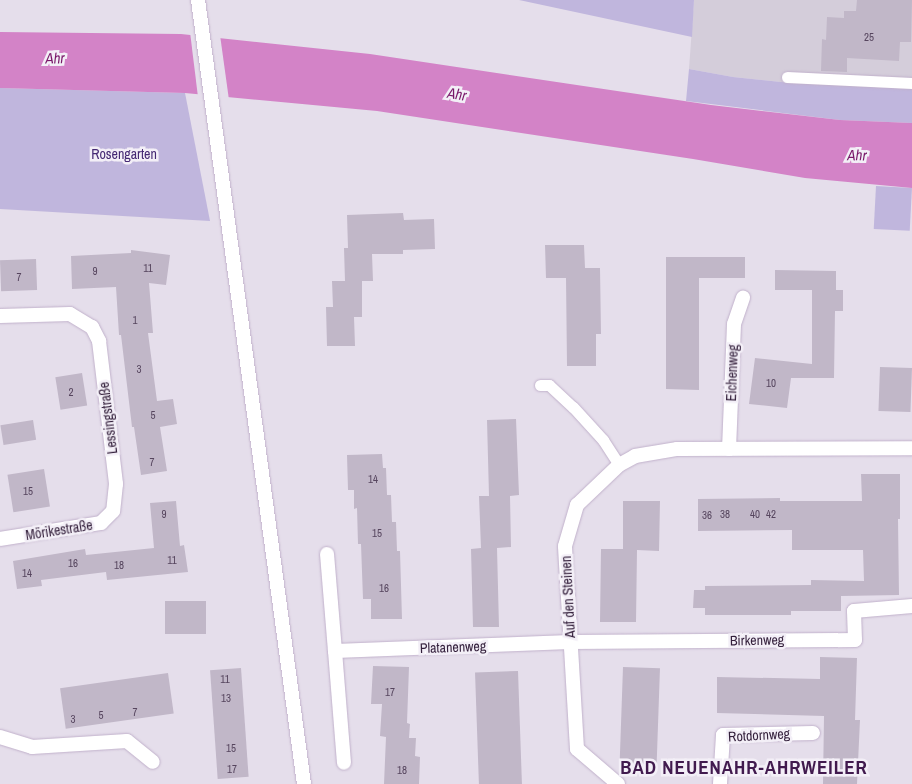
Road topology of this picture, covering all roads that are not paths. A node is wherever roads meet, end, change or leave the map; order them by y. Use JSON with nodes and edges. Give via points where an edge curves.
{"nodes":[{"id":1,"x":198,"y":0,"type":"edge"},
{"id":2,"x":787,"y":77,"type":"dead end"},
{"id":3,"x":912,"y":83,"type":"edge"},
{"id":4,"x":743,"y":298,"type":"dead end"},
{"id":5,"x":0,"y":316,"type":"edge"},
{"id":6,"x":540,"y":385,"type":"dead end"},
{"id":7,"x":912,"y":448,"type":"edge"},
{"id":8,"x":729,"y":449,"type":"junction"},
{"id":9,"x":619,"y":465,"type":"junction"},
{"id":10,"x":113,"y":511,"type":"joint"},
{"id":11,"x":0,"y":539,"type":"edge"},
{"id":12,"x":327,"y":554,"type":"dead end"},
{"id":13,"x":912,"y":606,"type":"edge"},
{"id":14,"x":570,"y":642,"type":"junction"},
{"id":15,"x":335,"y":651,"type":"junction"},
{"id":16,"x":813,"y":732,"type":"dead end"},
{"id":17,"x":0,"y":737,"type":"edge"},
{"id":18,"x":153,"y":762,"type":"dead end"},
{"id":19,"x":344,"y":763,"type":"dead end"},
{"id":20,"x":304,"y":784,"type":"edge"},
{"id":21,"x":618,"y":784,"type":"edge"},
{"id":22,"x":720,"y":784,"type":"edge"}],
"edges":[{"from":1,"to":20,"type":"street"},
{"from":2,"to":3,"type":"lane"},
{"from":4,"to":8,"type":"street","name":"Eichenweg","via":[[734,324]]},
{"from":5,"to":10,"type":"street","name":"Lessingstraße","via":[[70,314],[92,328],[100,341],[116,484]]},
{"from":6,"to":9,"type":"lane","via":[[550,385],[573,407],[603,440]]},
{"from":7,"to":8,"type":"street","name":"Auf den Steinen"},
{"from":8,"to":9,"type":"street","name":"Auf den Steinen","via":[[677,449],[635,456]]},
{"from":9,"to":14,"type":"street","name":"Auf den Steinen","via":[[577,505],[565,546]]},
{"from":10,"to":11,"type":"street","name":"Mörikestraße","via":[[101,523]]},
{"from":12,"to":15,"type":"street"},
{"from":13,"to":14,"type":"street","name":"Birkenweg","via":[[854,610],[855,640]]},
{"from":14,"to":15,"type":"street","name":"Platanenweg"},
{"from":14,"to":21,"type":"street","name":"Auf den Steinen","via":[[577,749]]},
{"from":15,"to":19,"type":"street"},
{"from":16,"to":22,"type":"street","name":"Rotdornweg","via":[[722,735]]},
{"from":17,"to":18,"type":"street","via":[[32,747],[127,741]]}]}
